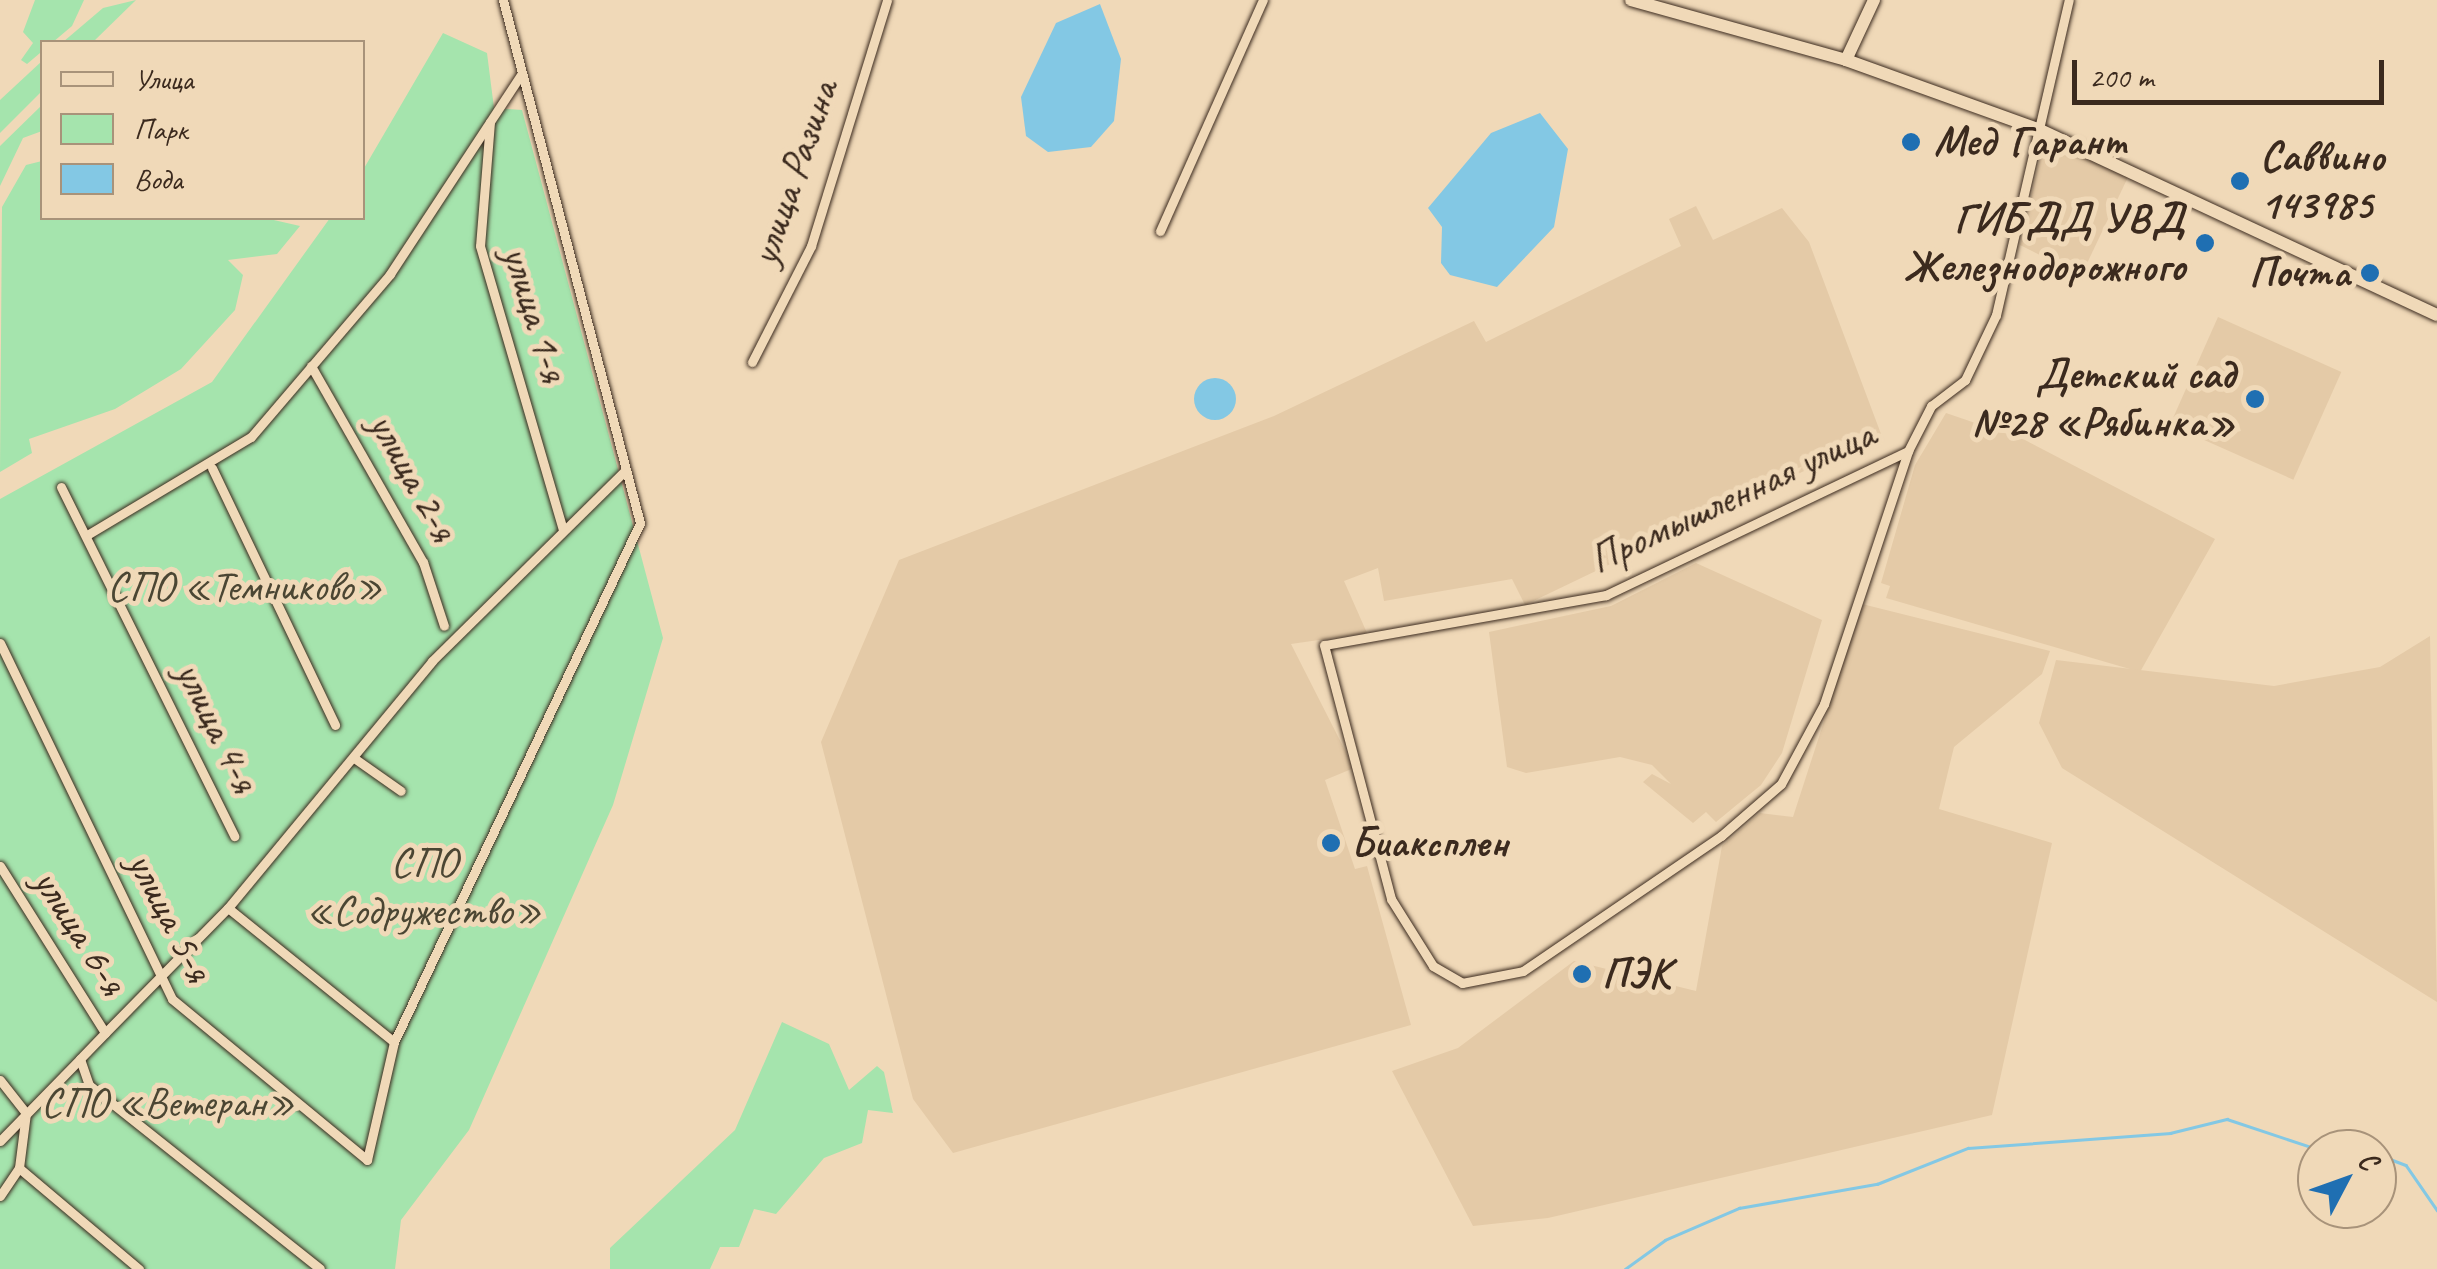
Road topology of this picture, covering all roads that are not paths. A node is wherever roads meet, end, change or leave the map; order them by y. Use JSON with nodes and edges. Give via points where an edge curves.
{"nodes":[{"id":1,"x":503,"y":0,"type":"edge"},
{"id":2,"x":887,"y":0,"type":"edge"},
{"id":3,"x":1264,"y":0,"type":"edge"},
{"id":4,"x":1631,"y":0,"type":"edge"},
{"id":5,"x":1874,"y":0,"type":"edge"},
{"id":6,"x":2069,"y":0,"type":"edge"},
{"id":7,"x":1846,"y":60,"type":"junction"},
{"id":8,"x":522,"y":72,"type":"junction"},
{"id":9,"x":490,"y":114,"type":"junction"},
{"id":10,"x":2038,"y":129,"type":"junction"},
{"id":11,"x":1160,"y":232,"type":"dead end"},
{"id":12,"x":2437,"y":314,"type":"edge"},
{"id":13,"x":752,"y":362,"type":"dead end"},
{"id":14,"x":311,"y":366,"type":"junction"},
{"id":15,"x":1908,"y":451,"type":"junction"},
{"id":16,"x":212,"y":468,"type":"junction"},
{"id":17,"x":625,"y":471,"type":"junction"},
{"id":18,"x":61,"y":486,"type":"dead end"},
{"id":19,"x":563,"y":528,"type":"junction"},
{"id":20,"x":87,"y":535,"type":"junction"},
{"id":21,"x":444,"y":626,"type":"dead end"},
{"id":22,"x":0,"y":643,"type":"edge"},
{"id":23,"x":334,"y":725,"type":"dead end"},
{"id":24,"x":354,"y":758,"type":"junction"},
{"id":25,"x":400,"y":791,"type":"dead end"},
{"id":26,"x":234,"y":836,"type":"dead end"},
{"id":27,"x":0,"y":866,"type":"edge"},
{"id":28,"x":228,"y":908,"type":"junction"},
{"id":29,"x":160,"y":976,"type":"junction"},
{"id":30,"x":105,"y":1033,"type":"junction"},
{"id":31,"x":394,"y":1042,"type":"junction"},
{"id":32,"x":80,"y":1058,"type":"junction"},
{"id":33,"x":0,"y":1080,"type":"edge"},
{"id":34,"x":26,"y":1114,"type":"junction"},
{"id":35,"x":0,"y":1141,"type":"edge"},
{"id":36,"x":18,"y":1168,"type":"junction"},
{"id":37,"x":3,"y":1195,"type":"edge"},
{"id":38,"x":139,"y":1269,"type":"edge"},
{"id":39,"x":320,"y":1269,"type":"edge"}],
"edges":[{"from":1,"to":8,"type":"street"},
{"from":2,"to":13,"type":"street","name":"улица Разина","via":[[811,246]]},
{"from":3,"to":11,"type":"street"},
{"from":4,"to":7,"type":"street"},
{"from":5,"to":7,"type":"street"},
{"from":6,"to":10,"type":"street","name":"Промышленная улица"},
{"from":7,"to":10,"type":"street"},
{"from":8,"to":9,"type":"street"},
{"from":8,"to":17,"type":"street"},
{"from":9,"to":14,"type":"street","via":[[401,258]]},
{"from":9,"to":19,"type":"street","name":"улица 1-я","via":[[480,246]]},
{"from":10,"to":12,"type":"street"},
{"from":10,"to":15,"type":"street","name":"Промышленная улица","via":[[1983,348],[1958,388],[1931,406]]},
{"from":14,"to":16,"type":"street"},
{"from":14,"to":21,"type":"street","name":"улица 2-я","via":[[423,562]]},
{"from":15,"to":15,"type":"street","name":"Промышленная улица","via":[[1818,720],[1772,793],[1523,971],[1462,982],[1433,966],[1391,899],[1324,646],[1606,595]]},
{"from":16,"to":20,"type":"street"},
{"from":16,"to":23,"type":"street"},
{"from":17,"to":19,"type":"street"},
{"from":17,"to":31,"type":"street","via":[[640,523]]},
{"from":18,"to":20,"type":"street","name":"улица 4-я"},
{"from":19,"to":24,"type":"street","via":[[432,661]]},
{"from":20,"to":26,"type":"street","name":"улица 4-я"},
{"from":22,"to":29,"type":"street","name":"улица 5-я"},
{"from":24,"to":25,"type":"street"},
{"from":24,"to":28,"type":"street"},
{"from":27,"to":30,"type":"street","name":"улица 6-я"},
{"from":28,"to":29,"type":"street"},
{"from":28,"to":31,"type":"street"},
{"from":29,"to":30,"type":"street"},
{"from":29,"to":31,"type":"street","name":"улица 5-я","via":[[182,1012],[358,1160],[374,1153],[378,1082]]},
{"from":30,"to":32,"type":"street","name":"улица 6-я"},
{"from":32,"to":34,"type":"street"},
{"from":32,"to":39,"type":"street","name":"улица 6-я","via":[[101,1097]]},
{"from":33,"to":34,"type":"street"},
{"from":34,"to":35,"type":"street"},
{"from":34,"to":36,"type":"street"},
{"from":36,"to":37,"type":"street"},
{"from":36,"to":38,"type":"street"}]}
